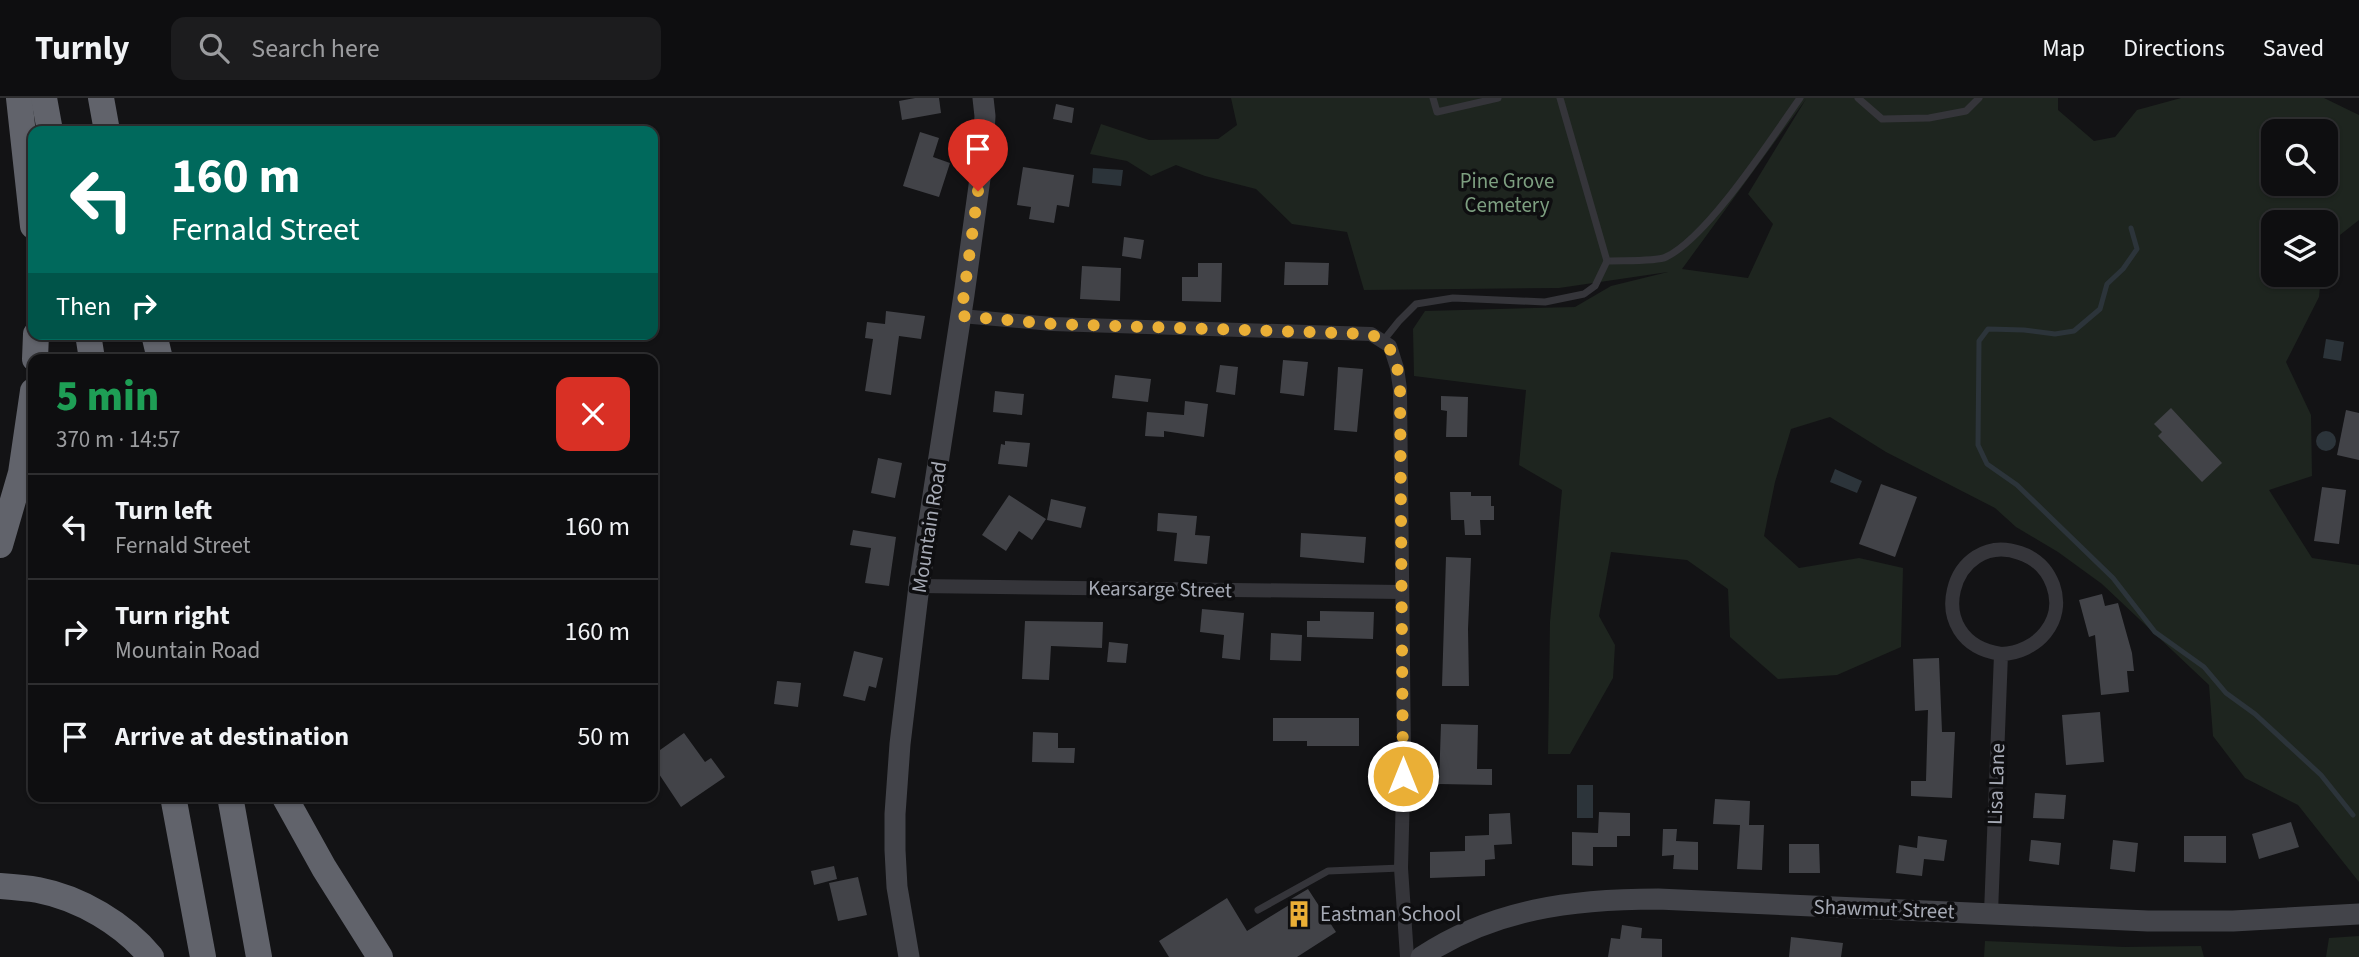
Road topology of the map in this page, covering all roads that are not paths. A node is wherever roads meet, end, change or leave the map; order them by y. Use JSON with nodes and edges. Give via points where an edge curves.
{"nodes":[{"id":1,"x":19,"y":98,"type":"edge"},
{"id":2,"x":44,"y":98,"type":"edge"},
{"id":3,"x":102,"y":98,"type":"edge"},
{"id":4,"x":983,"y":98,"type":"edge"},
{"id":5,"x":1433,"y":98,"type":"edge"},
{"id":6,"x":1497,"y":98,"type":"edge"},
{"id":7,"x":1560,"y":98,"type":"edge"},
{"id":8,"x":1800,"y":98,"type":"edge"},
{"id":9,"x":1858,"y":98,"type":"edge"},
{"id":10,"x":1979,"y":98,"type":"edge"},
{"id":11,"x":49,"y":126,"type":"edge"},
{"id":12,"x":106,"y":126,"type":"edge"},
{"id":13,"x":28,"y":180,"type":"edge"},
{"id":14,"x":1607,"y":261,"type":"junction"},
{"id":15,"x":961,"y":316,"type":"junction"},
{"id":16,"x":1386,"y":344,"type":"junction"},
{"id":17,"x":28,"y":425,"type":"edge"},
{"id":18,"x":0,"y":545,"type":"edge"},
{"id":19,"x":919,"y":586,"type":"junction"},
{"id":20,"x":1401,"y":592,"type":"junction"},
{"id":21,"x":2001,"y":654,"type":"junction"},
{"id":22,"x":174,"y":802,"type":"edge"},
{"id":23,"x":230,"y":802,"type":"edge"},
{"id":24,"x":287,"y":802,"type":"edge"},
{"id":25,"x":1401,"y":868,"type":"junction"},
{"id":26,"x":0,"y":886,"type":"edge"},
{"id":27,"x":1258,"y":910,"type":"dead end"},
{"id":28,"x":1991,"y":913,"type":"junction"},
{"id":29,"x":2359,"y":914,"type":"edge"},
{"id":30,"x":151,"y":957,"type":"edge"},
{"id":31,"x":203,"y":957,"type":"edge"},
{"id":32,"x":259,"y":957,"type":"edge"},
{"id":33,"x":380,"y":957,"type":"edge"},
{"id":34,"x":908,"y":957,"type":"edge"},
{"id":35,"x":1406,"y":957,"type":"edge"},
{"id":36,"x":1421,"y":957,"type":"edge"}],
"edges":[{"from":1,"to":13,"type":"highway"},
{"from":2,"to":11,"type":"highway"},
{"from":3,"to":12,"type":"highway"},
{"from":4,"to":15,"type":"street","name":"Mountain Road","via":[[982,164]]},
{"from":5,"to":6,"type":"lane","via":[[1437,112]]},
{"from":7,"to":14,"type":"lane"},
{"from":8,"to":14,"type":"lane","via":[[1697,234],[1664,258]]},
{"from":9,"to":10,"type":"lane","via":[[1882,119],[1966,111]]},
{"from":14,"to":16,"type":"lane","via":[[1595,286],[1584,294],[1545,302],[1453,298],[1416,304]]},
{"from":15,"to":16,"type":"street","via":[[1052,324],[1329,331],[1371,334]]},
{"from":15,"to":19,"type":"street","name":"Mountain Road"},
{"from":16,"to":20,"type":"street","via":[[1400,389]]},
{"from":17,"to":18,"type":"highway","via":[[21,473]]},
{"from":19,"to":20,"type":"street","name":"Kearsarge Street"},
{"from":19,"to":34,"type":"street","name":"Mountain Road","via":[[895,814],[897,887]]},
{"from":20,"to":25,"type":"street"},
{"from":21,"to":21,"type":"street","via":[[2021,652],[2038,642],[2050,627],[2056,608],[2046,571],[2032,558],[2003,550],[1984,554],[1967,565],[1951,601],[1955,621],[1966,638]]},
{"from":21,"to":28,"type":"street","name":"Lisa Lane"},
{"from":22,"to":31,"type":"highway"},
{"from":23,"to":32,"type":"highway"},
{"from":24,"to":33,"type":"highway"},
{"from":25,"to":27,"type":"lane","via":[[1328,871]]},
{"from":25,"to":35,"type":"street"},
{"from":26,"to":30,"type":"highway","via":[[40,891],[80,904],[117,926]]},
{"from":28,"to":29,"type":"street","name":"Shawmut Street","via":[[2221,921]]},
{"from":28,"to":36,"type":"street","name":"Shawmut Street","via":[[1658,899],[1584,901],[1491,922]]}]}
